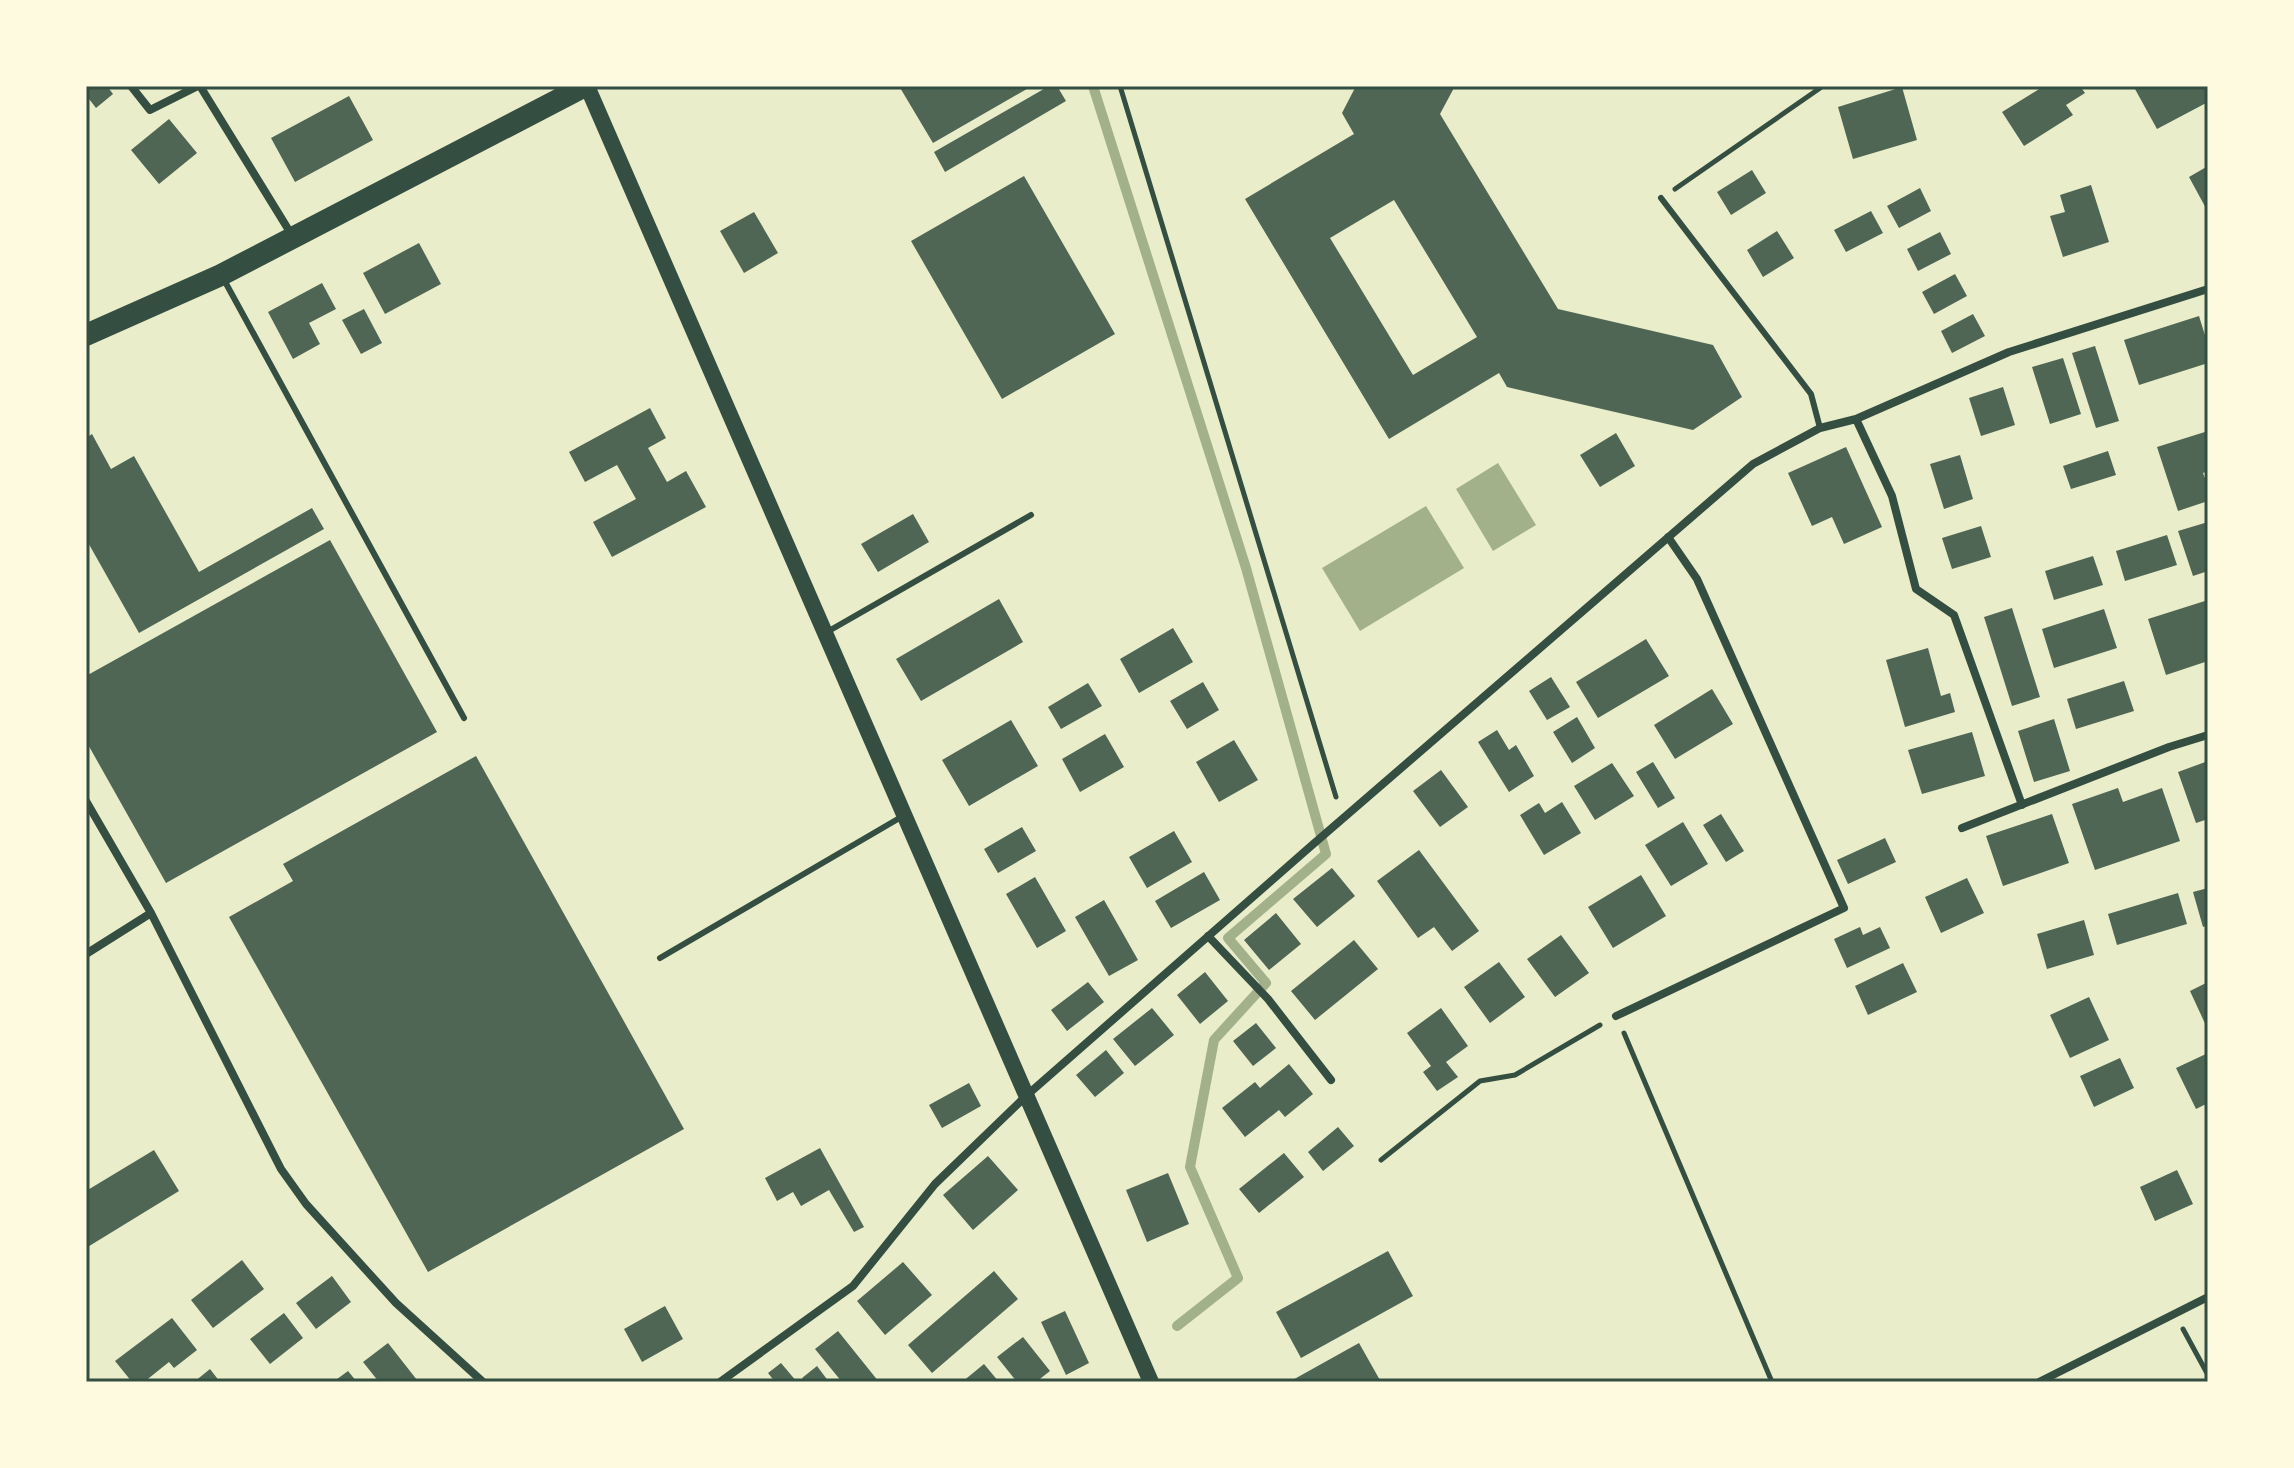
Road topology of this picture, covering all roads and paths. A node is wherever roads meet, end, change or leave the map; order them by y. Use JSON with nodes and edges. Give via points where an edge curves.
{"nodes":[{"id":1,"x":131,"y":86,"type":"edge"},
{"id":2,"x":199,"y":86,"type":"edge"},
{"id":3,"x":586,"y":86,"type":"edge"},
{"id":4,"x":1120,"y":86,"type":"edge"},
{"id":5,"x":1823,"y":86,"type":"edge"},
{"id":6,"x":1661,"y":198,"type":"joint"},
{"id":7,"x":294,"y":237,"type":"junction"},
{"id":8,"x":221,"y":275,"type":"junction"},
{"id":9,"x":2208,"y":289,"type":"edge"},
{"id":10,"x":86,"y":335,"type":"edge"},
{"id":11,"x":1856,"y":419,"type":"junction"},
{"id":12,"x":1820,"y":428,"type":"junction"},
{"id":13,"x":1031,"y":515,"type":"dead end"},
{"id":14,"x":1668,"y":537,"type":"junction"},
{"id":15,"x":824,"y":634,"type":"junction"},
{"id":16,"x":464,"y":718,"type":"dead end"},
{"id":17,"x":2208,"y":735,"type":"edge"},
{"id":18,"x":86,"y":801,"type":"edge"},
{"id":19,"x":2022,"y":805,"type":"junction"},
{"id":20,"x":903,"y":816,"type":"junction"},
{"id":21,"x":1343,"y":818,"type":"junction"},
{"id":22,"x":1962,"y":828,"type":"dead end"},
{"id":23,"x":151,"y":913,"type":"junction"},
{"id":24,"x":1208,"y":936,"type":"junction"},
{"id":25,"x":86,"y":954,"type":"edge"},
{"id":26,"x":660,"y":958,"type":"dead end"},
{"id":27,"x":1616,"y":1016,"type":"junction"},
{"id":28,"x":1331,"y":1080,"type":"dead end"},
{"id":29,"x":1026,"y":1096,"type":"junction"},
{"id":30,"x":1381,"y":1160,"type":"dead end"},
{"id":31,"x":2208,"y":1297,"type":"edge"},
{"id":32,"x":2174,"y":1314,"type":"junction"},
{"id":33,"x":2208,"y":1375,"type":"edge"},
{"id":34,"x":483,"y":1382,"type":"edge"},
{"id":35,"x":720,"y":1382,"type":"edge"},
{"id":36,"x":1151,"y":1382,"type":"edge"},
{"id":37,"x":1772,"y":1382,"type":"edge"},
{"id":38,"x":2039,"y":1382,"type":"edge"}],
"edges":[{"from":1,"to":2,"type":"street","via":[[150,110]]},
{"from":2,"to":7,"type":"street"},
{"from":3,"to":7,"type":"highway"},
{"from":3,"to":15,"type":"main road"},
{"from":4,"to":21,"type":"path"},
{"from":5,"to":6,"type":"path"},
{"from":6,"to":12,"type":"lane","via":[[1811,394]]},
{"from":7,"to":8,"type":"highway"},
{"from":8,"to":10,"type":"highway"},
{"from":8,"to":16,"type":"lane"},
{"from":9,"to":11,"type":"street","via":[[2009,352]]},
{"from":11,"to":12,"type":"street"},
{"from":11,"to":19,"type":"street","via":[[1892,496],[1916,589],[1954,615]]},
{"from":12,"to":14,"type":"street","via":[[1753,464]]},
{"from":13,"to":15,"type":"lane"},
{"from":14,"to":21,"type":"street"},
{"from":14,"to":27,"type":"street","via":[[1697,579],[1844,908]]},
{"from":15,"to":20,"type":"main road"},
{"from":17,"to":19,"type":"street"},
{"from":18,"to":23,"type":"street"},
{"from":19,"to":22,"type":"street"},
{"from":20,"to":26,"type":"lane"},
{"from":20,"to":29,"type":"main road"},
{"from":21,"to":24,"type":"street"},
{"from":23,"to":25,"type":"street"},
{"from":23,"to":34,"type":"street","via":[[297,1192],[396,1303]]},
{"from":24,"to":28,"type":"street","via":[[1268,999]]},
{"from":24,"to":29,"type":"street"},
{"from":27,"to":30,"type":"path","via":[[1515,1075],[1480,1081]]},
{"from":27,"to":37,"type":"path"},
{"from":29,"to":35,"type":"street","via":[[935,1184],[853,1286]]},
{"from":29,"to":36,"type":"main road"},
{"from":31,"to":32,"type":"street"},
{"from":32,"to":33,"type":"path"},
{"from":32,"to":38,"type":"street"}]}
